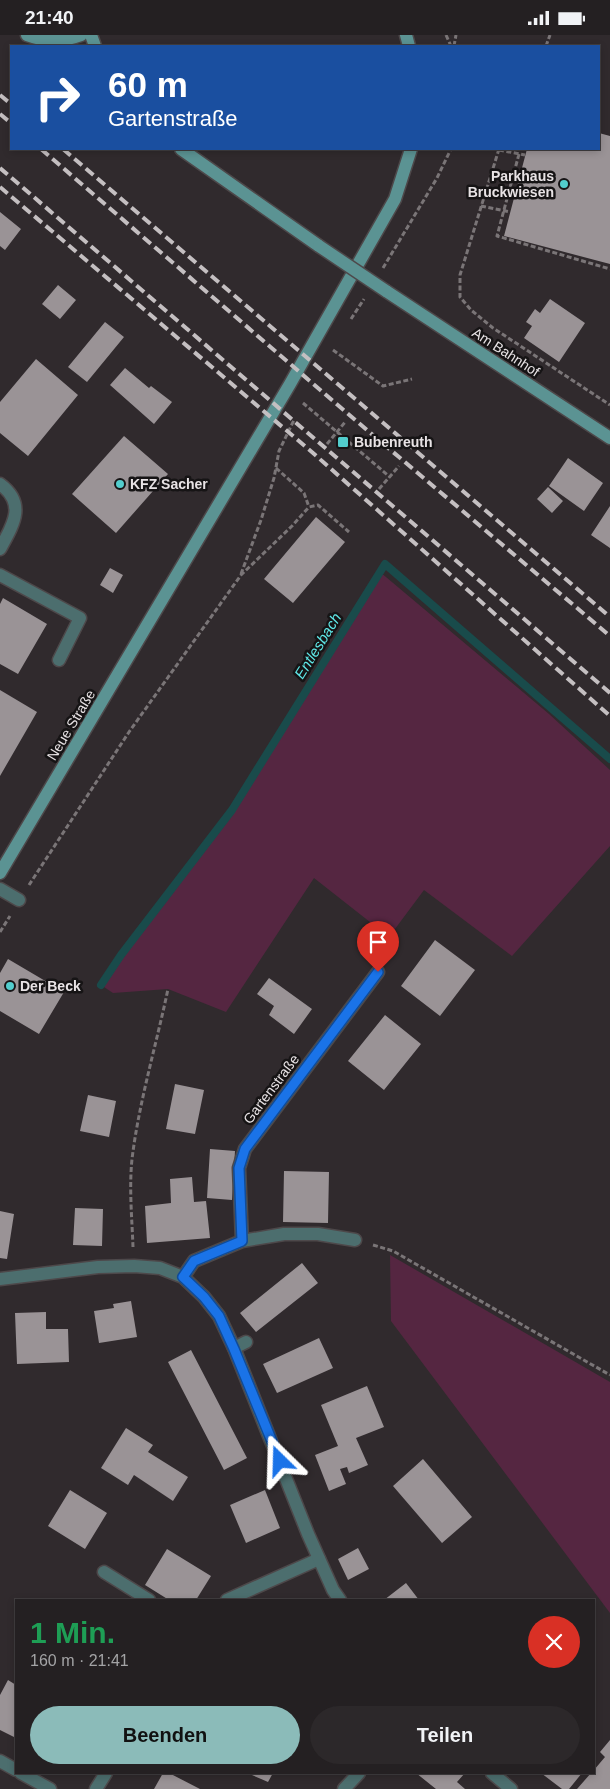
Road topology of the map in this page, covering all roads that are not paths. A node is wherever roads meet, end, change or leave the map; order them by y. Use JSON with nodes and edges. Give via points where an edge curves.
{"nodes":[{"id":1,"x":27,"y":35,"type":"edge"},
{"id":2,"x":81,"y":35,"type":"edge"},
{"id":3,"x":182,"y":150,"type":"edge"},
{"id":4,"x":411,"y":150,"type":"edge"},
{"id":5,"x":610,"y":438,"type":"edge"},
{"id":6,"x":0,"y":484,"type":"edge"},
{"id":7,"x":0,"y":549,"type":"edge"},
{"id":8,"x":0,"y":575,"type":"edge"},
{"id":9,"x":59,"y":660,"type":"dead end"},
{"id":10,"x":0,"y":873,"type":"edge"},
{"id":11,"x":0,"y":889,"type":"edge"},
{"id":12,"x":20,"y":900,"type":"road end"},
{"id":13,"x":378,"y":972,"type":"dead end"},
{"id":14,"x":355,"y":1240,"type":"road end"},
{"id":15,"x":242,"y":1241,"type":"junction"},
{"id":16,"x":183,"y":1277,"type":"junction"},
{"id":17,"x":0,"y":1279,"type":"edge"},
{"id":18,"x":246,"y":1343,"type":"dead end"},
{"id":19,"x":234,"y":1349,"type":"junction"},
{"id":20,"x":319,"y":1559,"type":"junction"},
{"id":21,"x":104,"y":1572,"type":"dead end"},
{"id":22,"x":148,"y":1599,"type":"edge"},
{"id":23,"x":229,"y":1599,"type":"edge"},
{"id":24,"x":339,"y":1599,"type":"edge"},
{"id":25,"x":0,"y":1761,"type":"edge"},
{"id":26,"x":15,"y":1769,"type":"edge"},
{"id":27,"x":23,"y":1774,"type":"edge"},
{"id":28,"x":105,"y":1774,"type":"edge"},
{"id":29,"x":358,"y":1774,"type":"edge"},
{"id":30,"x":493,"y":1774,"type":"edge"},
{"id":31,"x":50,"y":1789,"type":"edge"},
{"id":32,"x":96,"y":1789,"type":"edge"},
{"id":33,"x":344,"y":1789,"type":"edge"},
{"id":34,"x":511,"y":1789,"type":"edge"}],
"edges":[{"from":1,"to":2,"type":"street","via":[[42,40],[66,40]]},
{"from":3,"to":5,"type":"street","name":"Am Bahnhof","bridge":true,"via":[[319,246]]},
{"from":4,"to":10,"type":"street","name":"Neue Straße","via":[[390,207],[290,384]]},
{"from":6,"to":7,"type":"street","via":[[16,504],[14,524]]},
{"from":8,"to":9,"type":"street","via":[[80,618]]},
{"from":11,"to":12,"type":"street"},
{"from":13,"to":15,"type":"street","name":"Gartenstraße","via":[[245,1149],[239,1168]]},
{"from":14,"to":15,"type":"street","via":[[318,1234],[284,1234]]},
{"from":15,"to":16,"type":"street","via":[[194,1261]]},
{"from":16,"to":17,"type":"street","via":[[160,1268],[134,1266]]},
{"from":16,"to":19,"type":"street","via":[[219,1316]]},
{"from":18,"to":19,"type":"street"},
{"from":19,"to":20,"type":"street"},
{"from":20,"to":23,"type":"street"},
{"from":20,"to":24,"type":"street"},
{"from":21,"to":22,"type":"street"},
{"from":25,"to":26,"type":"street"},
{"from":27,"to":31,"type":"street"},
{"from":28,"to":32,"type":"street"},
{"from":29,"to":33,"type":"street"},
{"from":30,"to":34,"type":"street"}]}
